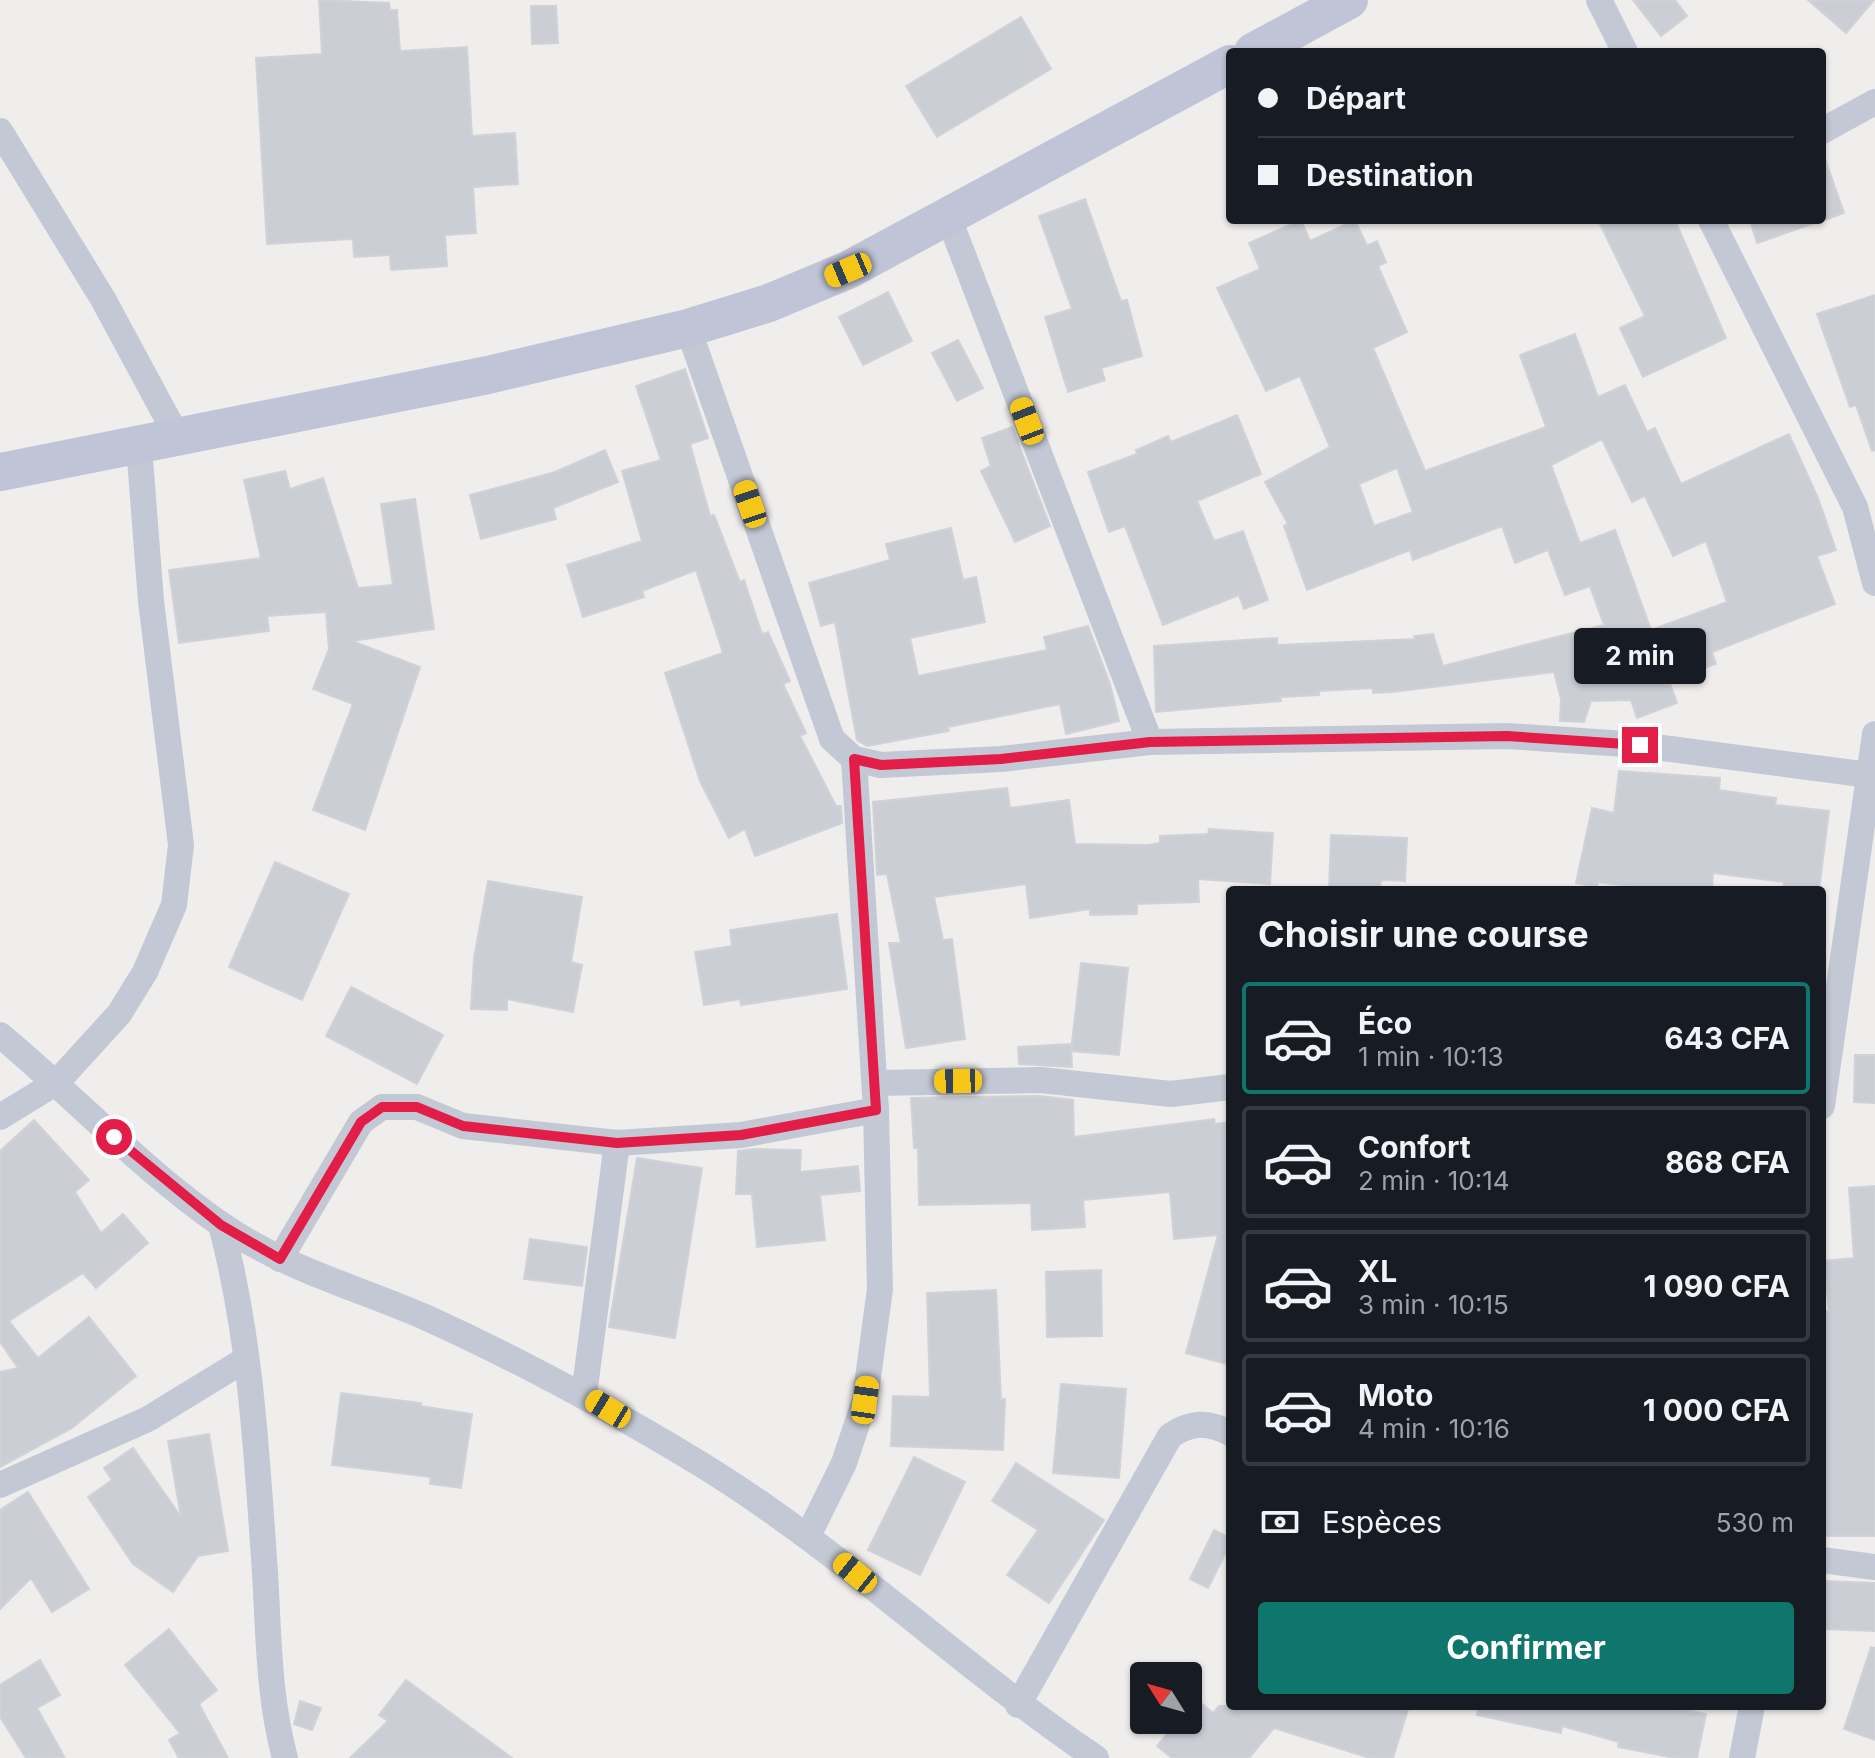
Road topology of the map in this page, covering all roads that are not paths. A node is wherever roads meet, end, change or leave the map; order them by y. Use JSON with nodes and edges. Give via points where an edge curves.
{"nodes":[{"id":1,"x":1349,"y":0,"type":"edge"},
{"id":2,"x":1599,"y":0,"type":"edge"},
{"id":3,"x":1260,"y":48,"type":"edge"},
{"id":4,"x":1623,"y":48,"type":"edge"},
{"id":5,"x":1226,"y":66,"type":"edge"},
{"id":6,"x":1875,"y":102,"type":"edge"},
{"id":7,"x":1826,"y":129,"type":"edge"},
{"id":8,"x":0,"y":131,"type":"edge"},
{"id":9,"x":948,"y":216,"type":"junction"},
{"id":10,"x":1713,"y":224,"type":"edge"},
{"id":11,"x":688,"y":328,"type":"junction"},
{"id":12,"x":178,"y":438,"type":"junction"},
{"id":13,"x":139,"y":446,"type":"junction"},
{"id":14,"x":0,"y":472,"type":"edge"},
{"id":15,"x":1875,"y":583,"type":"edge"},
{"id":16,"x":1875,"y":734,"type":"edge"},
{"id":17,"x":1150,"y":742,"type":"junction"},
{"id":18,"x":854,"y":759,"type":"junction"},
{"id":19,"x":1869,"y":775,"type":"junction"},
{"id":20,"x":1828,"y":1025,"type":"edge"},
{"id":21,"x":0,"y":1035,"type":"edge"},
{"id":22,"x":1826,"y":1052,"type":"edge"},
{"id":23,"x":57,"y":1082,"type":"junction"},
{"id":24,"x":875,"y":1083,"type":"junction"},
{"id":25,"x":1226,"y":1087,"type":"edge"},
{"id":26,"x":876,"y":1110,"type":"junction"},
{"id":27,"x":0,"y":1117,"type":"edge"},
{"id":28,"x":617,"y":1143,"type":"junction"},
{"id":29,"x":221,"y":1225,"type":"junction"},
{"id":30,"x":280,"y":1259,"type":"junction"},
{"id":31,"x":246,"y":1359,"type":"junction"},
{"id":32,"x":584,"y":1395,"type":"junction"},
{"id":33,"x":1226,"y":1431,"type":"edge"},
{"id":34,"x":0,"y":1485,"type":"edge"},
{"id":35,"x":808,"y":1536,"type":"junction"},
{"id":36,"x":1826,"y":1561,"type":"edge"},
{"id":37,"x":1875,"y":1567,"type":"edge"},
{"id":38,"x":1018,"y":1705,"type":"junction"},
{"id":39,"x":1751,"y":1710,"type":"edge"},
{"id":40,"x":285,"y":1758,"type":"edge"},
{"id":41,"x":1096,"y":1758,"type":"edge"},
{"id":42,"x":1742,"y":1758,"type":"edge"}],
"edges":[{"from":1,"to":3,"type":"street"},
{"from":2,"to":4,"type":"street"},
{"from":5,"to":9,"type":"street"},
{"from":6,"to":7,"type":"street"},
{"from":8,"to":12,"type":"street","via":[[103,299]]},
{"from":9,"to":11,"type":"street","via":[[848,270],[769,303]]},
{"from":9,"to":17,"type":"street"},
{"from":10,"to":15,"type":"street","via":[[1855,507]]},
{"from":11,"to":12,"type":"street"},
{"from":11,"to":18,"type":"street","via":[[832,739]]},
{"from":12,"to":13,"type":"street"},
{"from":13,"to":14,"type":"street"},
{"from":13,"to":23,"type":"street","via":[[151,601],[181,845],[174,905],[145,972],[119,1014]]},
{"from":16,"to":19,"type":"street"},
{"from":17,"to":18,"type":"street","via":[[1001,759],[881,765]]},
{"from":17,"to":19,"type":"street","via":[[1507,736],[1640,745]]},
{"from":18,"to":24,"type":"street"},
{"from":19,"to":20,"type":"street"},
{"from":20,"to":22,"type":"street"},
{"from":21,"to":23,"type":"street"},
{"from":23,"to":27,"type":"street"},
{"from":23,"to":29,"type":"street"},
{"from":24,"to":25,"type":"street","via":[[1041,1080],[1171,1094]]},
{"from":24,"to":26,"type":"street"},
{"from":26,"to":28,"type":"street","via":[[741,1135]]},
{"from":26,"to":35,"type":"street","via":[[880,1289],[865,1400],[844,1463]]},
{"from":28,"to":30,"type":"street","via":[[463,1126],[417,1107],[382,1107],[361,1122]]},
{"from":28,"to":32,"type":"street"},
{"from":29,"to":30,"type":"street"},
{"from":29,"to":31,"type":"street","via":[[240,1299]]},
{"from":30,"to":32,"type":"street","via":[[427,1318]]},
{"from":31,"to":34,"type":"street","via":[[148,1419]]},
{"from":31,"to":40,"type":"street","via":[[256,1425],[268,1662]]},
{"from":32,"to":35,"type":"street"},
{"from":33,"to":38,"type":"street","via":[[1189,1423],[1170,1436]]},
{"from":35,"to":38,"type":"street"},
{"from":36,"to":37,"type":"street"},
{"from":38,"to":41,"type":"street"},
{"from":39,"to":42,"type":"street"}]}
